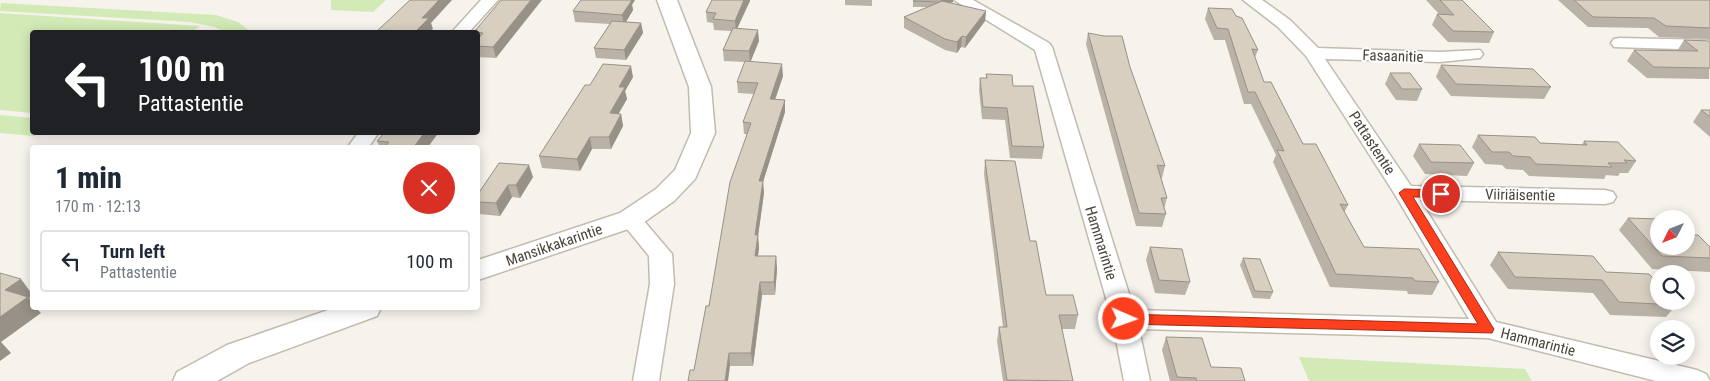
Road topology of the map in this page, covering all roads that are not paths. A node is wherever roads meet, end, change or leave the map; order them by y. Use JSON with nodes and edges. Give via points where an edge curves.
{"nodes":[{"id":1,"x":490,"y":0,"type":"edge"},
{"id":2,"x":667,"y":0,"type":"edge"},
{"id":3,"x":962,"y":0,"type":"edge"},
{"id":4,"x":1251,"y":0,"type":"edge"},
{"id":5,"x":462,"y":30,"type":"edge"},
{"id":6,"x":1620,"y":43,"type":"dead end"},
{"id":7,"x":1710,"y":45,"type":"edge"},
{"id":8,"x":1313,"y":53,"type":"junction"},
{"id":9,"x":1474,"y":54,"type":"dead end"},
{"id":10,"x":368,"y":135,"type":"edge"},
{"id":11,"x":359,"y":145,"type":"edge"},
{"id":12,"x":1404,"y":193,"type":"junction"},
{"id":13,"x":1605,"y":197,"type":"dead end"},
{"id":14,"x":630,"y":219,"type":"junction"},
{"id":15,"x":480,"y":269,"type":"edge"},
{"id":16,"x":348,"y":310,"type":"edge"},
{"id":17,"x":1124,"y":319,"type":"junction"},
{"id":18,"x":1488,"y":329,"type":"junction"},
{"id":19,"x":189,"y":381,"type":"edge"},
{"id":20,"x":646,"y":381,"type":"edge"},
{"id":21,"x":1136,"y":381,"type":"edge"},
{"id":22,"x":1697,"y":381,"type":"edge"}],
"edges":[{"from":1,"to":5,"type":"street"},
{"from":2,"to":14,"type":"street","name":"Mansikkakarintie","via":[[700,87],[704,133],[686,173],[665,195]]},
{"from":3,"to":17,"type":"street","name":"Hammarintie","via":[[1043,47]]},
{"from":4,"to":8,"type":"street","name":"Pattastentie","via":[[1289,26]]},
{"from":6,"to":7,"type":"street"},
{"from":8,"to":9,"type":"street","name":"Fasaanitie","via":[[1440,57]]},
{"from":8,"to":12,"type":"street","name":"Pattastentie"},
{"from":10,"to":11,"type":"street"},
{"from":12,"to":13,"type":"street","name":"Viiriäisentie"},
{"from":12,"to":18,"type":"street","name":"Pattastentie"},
{"from":14,"to":15,"type":"street","name":"Mansikkakarintie"},
{"from":14,"to":20,"type":"street","via":[[660,254],[662,284]]},
{"from":16,"to":19,"type":"street","via":[[238,354]]},
{"from":17,"to":18,"type":"street","name":"Hammarintie"},
{"from":17,"to":21,"type":"street"},
{"from":18,"to":22,"type":"street","name":"Hammarintie"}]}
